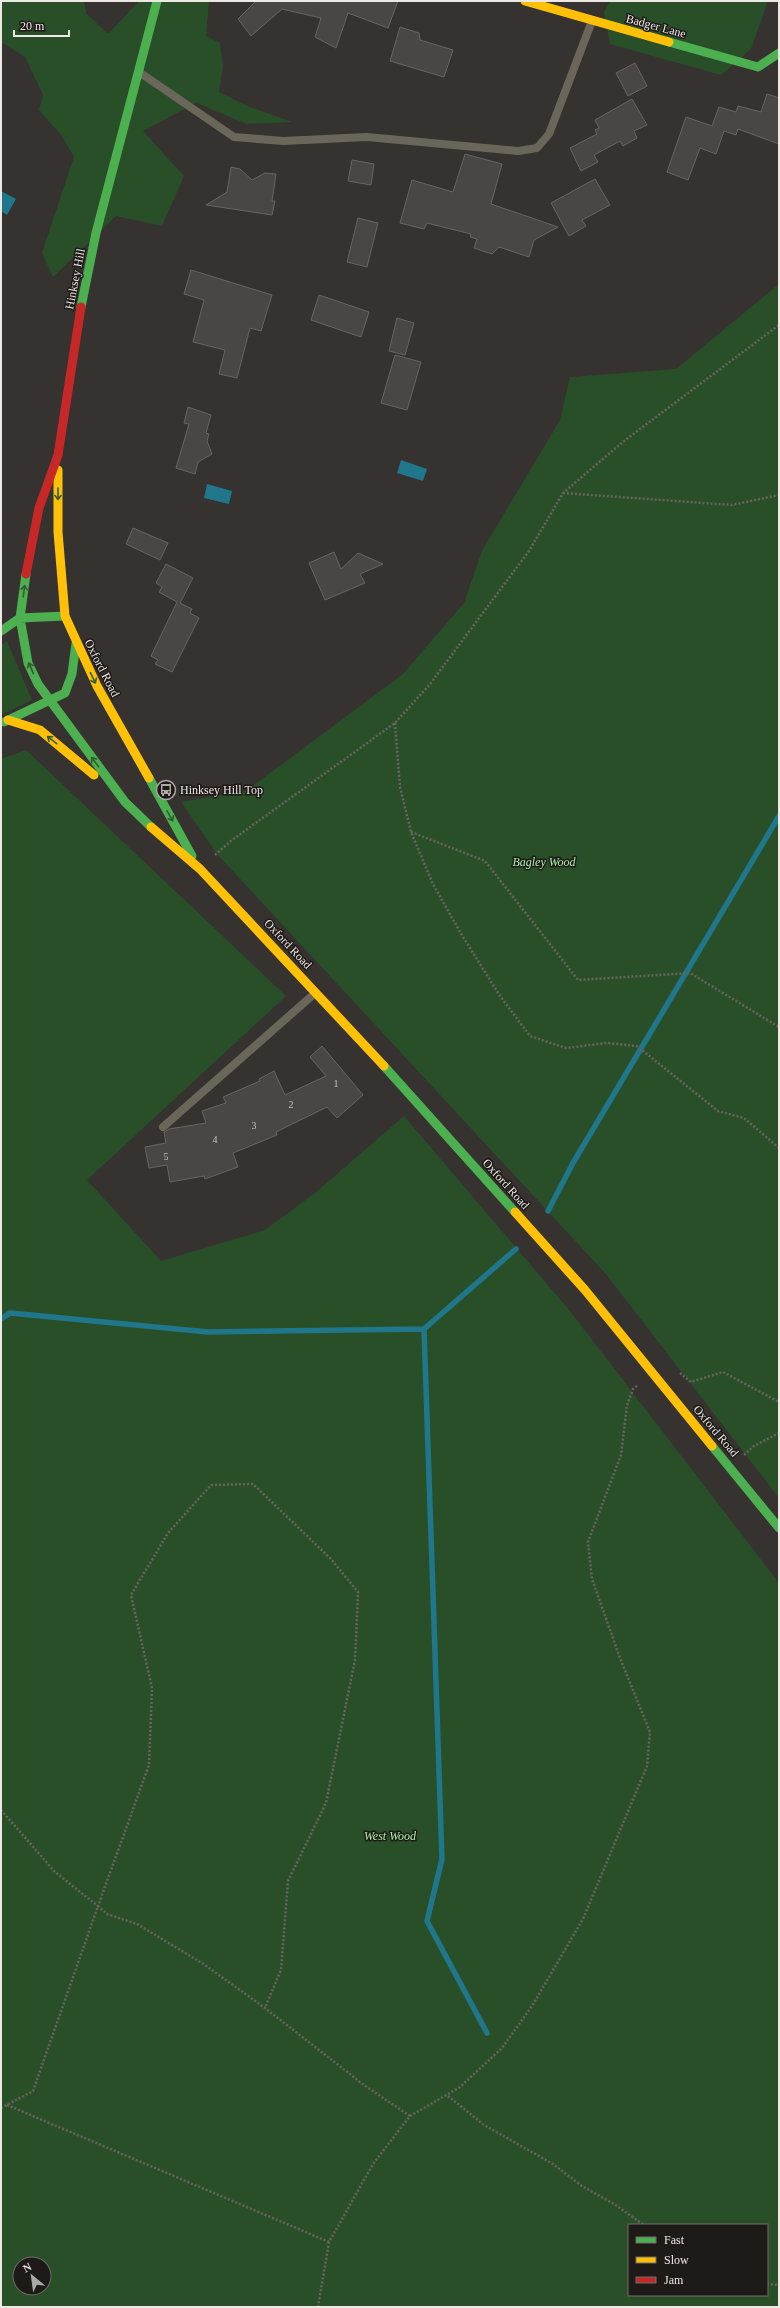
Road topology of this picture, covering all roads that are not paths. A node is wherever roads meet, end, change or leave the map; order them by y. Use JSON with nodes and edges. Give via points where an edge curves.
{"nodes":[{"id":1,"x":157,"y":1,"type":"edge"},
{"id":2,"x":525,"y":1,"type":"edge"},
{"id":3,"x":592,"y":21,"type":"junction"},
{"id":4,"x":779,"y":53,"type":"edge"},
{"id":5,"x":139,"y":72,"type":"junction"},
{"id":6,"x":58,"y":455,"type":"junction"},
{"id":7,"x":27,"y":564,"type":"joint"},
{"id":8,"x":65,"y":616,"type":"junction"},
{"id":9,"x":20,"y":618,"type":"junction"},
{"id":10,"x":1,"y":631,"type":"edge"},
{"id":11,"x":76,"y":643,"type":"junction"},
{"id":12,"x":50,"y":702,"type":"junction"},
{"id":13,"x":5,"y":722,"type":"edge"},
{"id":14,"x":125,"y":802,"type":"junction"},
{"id":15,"x":200,"y":869,"type":"junction"},
{"id":16,"x":316,"y":992,"type":"junction"},
{"id":17,"x":163,"y":1127,"type":"dead end"},
{"id":18,"x":779,"y":1528,"type":"edge"}],
"edges":[{"from":1,"to":5,"type":"street","name":"Hinksey Hill"},
{"from":2,"to":3,"type":"street","name":"Badger Lane"},
{"from":3,"to":4,"type":"street","name":"Badger Lane","via":[[758,67]]},
{"from":3,"to":5,"type":"lane","via":[[549,134],[537,148],[518,151],[367,137],[283,141],[234,137]]},
{"from":5,"to":6,"type":"street","name":"Hinksey Hill","via":[[84,287]]},
{"from":6,"to":7,"type":"street","name":"Hinksey Hill","via":[[39,508]]},
{"from":6,"to":8,"type":"street","name":"Oxford Road","one_way":true,"via":[[58,532]]},
{"from":9,"to":7,"type":"street","name":"Oxford Road","one_way":true},
{"from":8,"to":9,"type":"street"},
{"from":8,"to":11,"type":"street","name":"Oxford Road"},
{"from":9,"to":10,"type":"street"},
{"from":12,"to":9,"type":"street","name":"Oxford Road","one_way":true,"via":[[28,663]]},
{"from":11,"to":12,"type":"street","via":[[72,674],[65,692]]},
{"from":11,"to":15,"type":"street","name":"Oxford Road","one_way":true,"via":[[146,775]]},
{"from":12,"to":13,"type":"street"},
{"from":14,"to":12,"type":"street","name":"Oxford Road","one_way":true},
{"from":14,"to":13,"type":"street","name":"Oxford Road","one_way":true,"via":[[40,730]]},
{"from":14,"to":15,"type":"street","name":"Oxford Road"},
{"from":15,"to":16,"type":"street","name":"Oxford Road"},
{"from":16,"to":17,"type":"lane"},
{"from":16,"to":18,"type":"street","name":"Oxford Road","via":[[585,1290]]}]}
